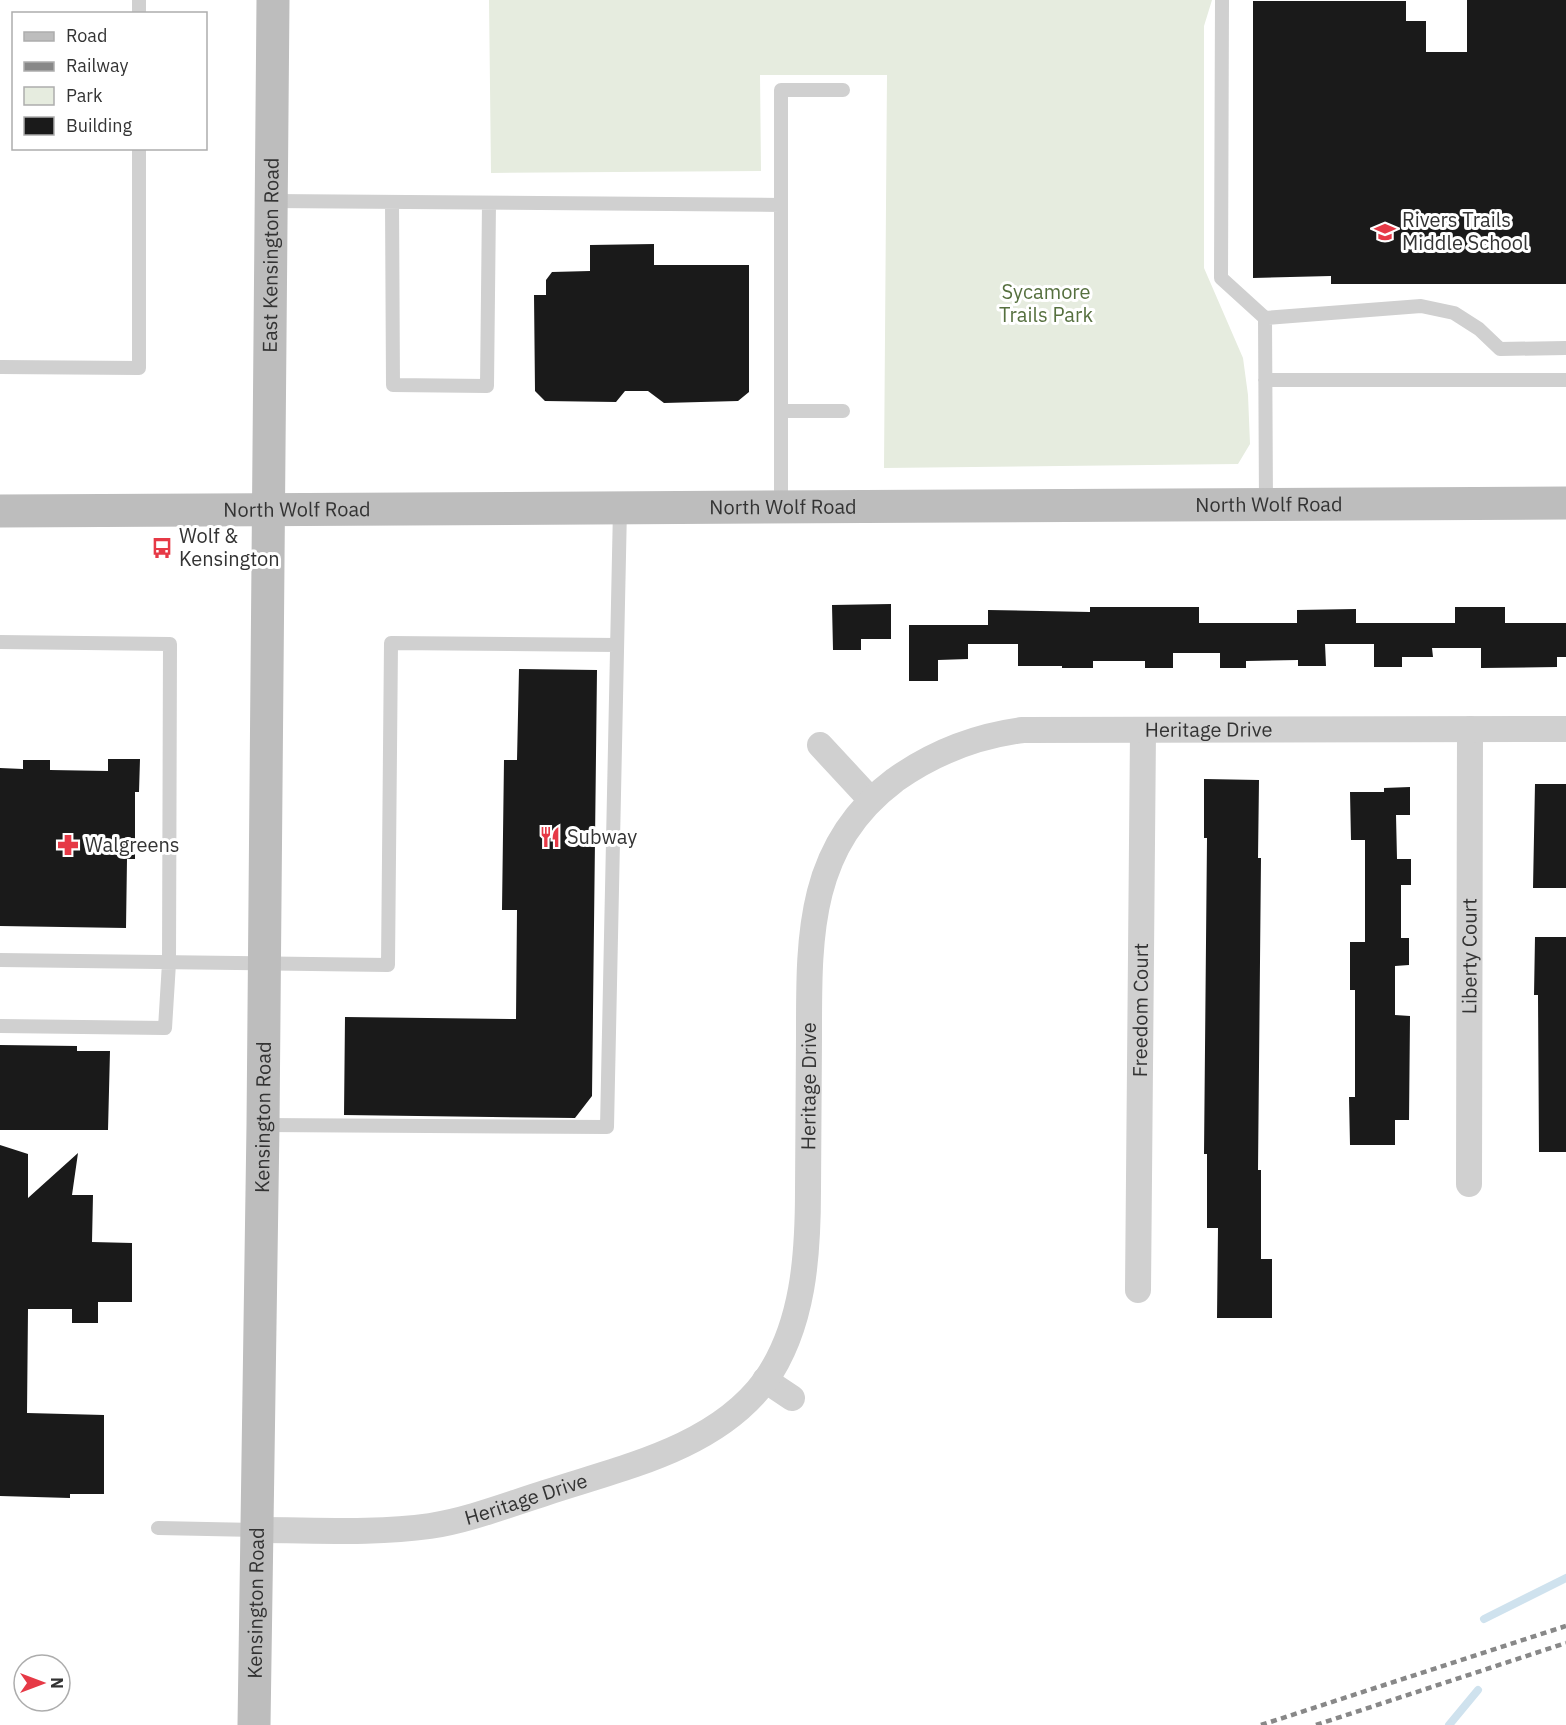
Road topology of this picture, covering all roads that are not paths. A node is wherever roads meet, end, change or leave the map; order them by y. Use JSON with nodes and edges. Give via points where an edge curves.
{"nodes":[{"id":1,"x":273,"y":0,"type":"edge"},
{"id":2,"x":1222,"y":0,"type":"edge"},
{"id":3,"x":843,"y":90,"type":"dead end"},
{"id":4,"x":139,"y":150,"type":"edge"},
{"id":5,"x":271,"y":201,"type":"junction"},
{"id":6,"x":392,"y":202,"type":"junction"},
{"id":7,"x":489,"y":203,"type":"junction"},
{"id":8,"x":781,"y":205,"type":"junction"},
{"id":9,"x":1265,"y":318,"type":"junction"},
{"id":10,"x":1566,"y":348,"type":"edge"},
{"id":11,"x":0,"y":367,"type":"edge"},
{"id":12,"x":1265,"y":380,"type":"junction"},
{"id":13,"x":1566,"y":380,"type":"edge"},
{"id":14,"x":781,"y":411,"type":"junction"},
{"id":15,"x":843,"y":411,"type":"dead end"},
{"id":16,"x":1566,"y":503,"type":"edge"},
{"id":17,"x":1266,"y":505,"type":"junction"},
{"id":18,"x":781,"y":507,"type":"junction"},
{"id":19,"x":620,"y":508,"type":"junction"},
{"id":20,"x":270,"y":510,"type":"junction"},
{"id":21,"x":0,"y":511,"type":"edge"},
{"id":22,"x":0,"y":642,"type":"edge"},
{"id":23,"x":617,"y":645,"type":"junction"},
{"id":24,"x":1470,"y":729,"type":"junction"},
{"id":25,"x":1566,"y":729,"type":"edge"},
{"id":26,"x":1143,"y":730,"type":"junction"},
{"id":27,"x":820,"y":745,"type":"dead end"},
{"id":28,"x":870,"y":799,"type":"junction"},
{"id":29,"x":0,"y":960,"type":"edge"},
{"id":30,"x":169,"y":963,"type":"junction"},
{"id":31,"x":264,"y":965,"type":"junction"},
{"id":32,"x":0,"y":1026,"type":"edge"},
{"id":33,"x":263,"y":1125,"type":"junction"},
{"id":34,"x":1469,"y":1184,"type":"dead end"},
{"id":35,"x":1138,"y":1290,"type":"dead end"},
{"id":36,"x":765,"y":1380,"type":"junction"},
{"id":37,"x":792,"y":1398,"type":"dead end"},
{"id":38,"x":158,"y":1528,"type":"dead end"},
{"id":39,"x":258,"y":1530,"type":"junction"},
{"id":40,"x":254,"y":1725,"type":"edge"}],
"edges":[{"from":1,"to":5,"type":"main road","name":"East Kensington Road"},
{"from":2,"to":9,"type":"lane","via":[[1221,278]]},
{"from":3,"to":8,"type":"lane","via":[[782,90]]},
{"from":4,"to":11,"type":"lane","via":[[139,368]]},
{"from":5,"to":6,"type":"lane"},
{"from":5,"to":20,"type":"main road","name":"East Kensington Road"},
{"from":6,"to":7,"type":"lane"},
{"from":6,"to":7,"type":"lane","via":[[393,385],[487,386]]},
{"from":7,"to":8,"type":"lane"},
{"from":8,"to":14,"type":"lane"},
{"from":9,"to":10,"type":"lane","via":[[1421,306],[1454,313],[1500,349]]},
{"from":9,"to":12,"type":"lane"},
{"from":12,"to":13,"type":"lane"},
{"from":12,"to":17,"type":"lane"},
{"from":14,"to":15,"type":"lane"},
{"from":14,"to":18,"type":"lane"},
{"from":16,"to":17,"type":"main road","name":"North Wolf Road"},
{"from":17,"to":18,"type":"main road","name":"North Wolf Road"},
{"from":18,"to":19,"type":"main road","name":"North Wolf Road"},
{"from":19,"to":20,"type":"main road","name":"North Wolf Road"},
{"from":19,"to":23,"type":"lane"},
{"from":20,"to":21,"type":"main road","name":"North Wolf Road"},
{"from":20,"to":31,"type":"main road","name":"Kensington Road"},
{"from":22,"to":30,"type":"lane","via":[[170,644]]},
{"from":23,"to":31,"type":"lane","via":[[391,643],[388,965]]},
{"from":23,"to":33,"type":"lane","via":[[607,1127]]},
{"from":24,"to":25,"type":"street","name":"Heritage Drive"},
{"from":24,"to":26,"type":"street","name":"Heritage Drive"},
{"from":24,"to":34,"type":"street","name":"Liberty Court"},
{"from":26,"to":28,"type":"street","name":"Heritage Drive","via":[[1023,730],[993,734],[911,769]]},
{"from":26,"to":35,"type":"street","name":"Freedom Court"},
{"from":27,"to":28,"type":"street"},
{"from":28,"to":36,"type":"street","name":"Heritage Drive","via":[[848,826],[832,855],[811,925],[806,1259],[794,1319]]},
{"from":29,"to":30,"type":"lane"},
{"from":30,"to":31,"type":"lane"},
{"from":30,"to":32,"type":"lane","via":[[165,1028]]},
{"from":31,"to":33,"type":"main road","name":"Kensington Road"},
{"from":33,"to":39,"type":"main road","name":"Kensington Road"},
{"from":36,"to":37,"type":"street"},
{"from":36,"to":39,"type":"street","name":"Heritage Drive","via":[[744,1404],[717,1425],[656,1457],[475,1515],[402,1529]]},
{"from":38,"to":39,"type":"lane"},
{"from":39,"to":40,"type":"main road","name":"Kensington Road"}]}
